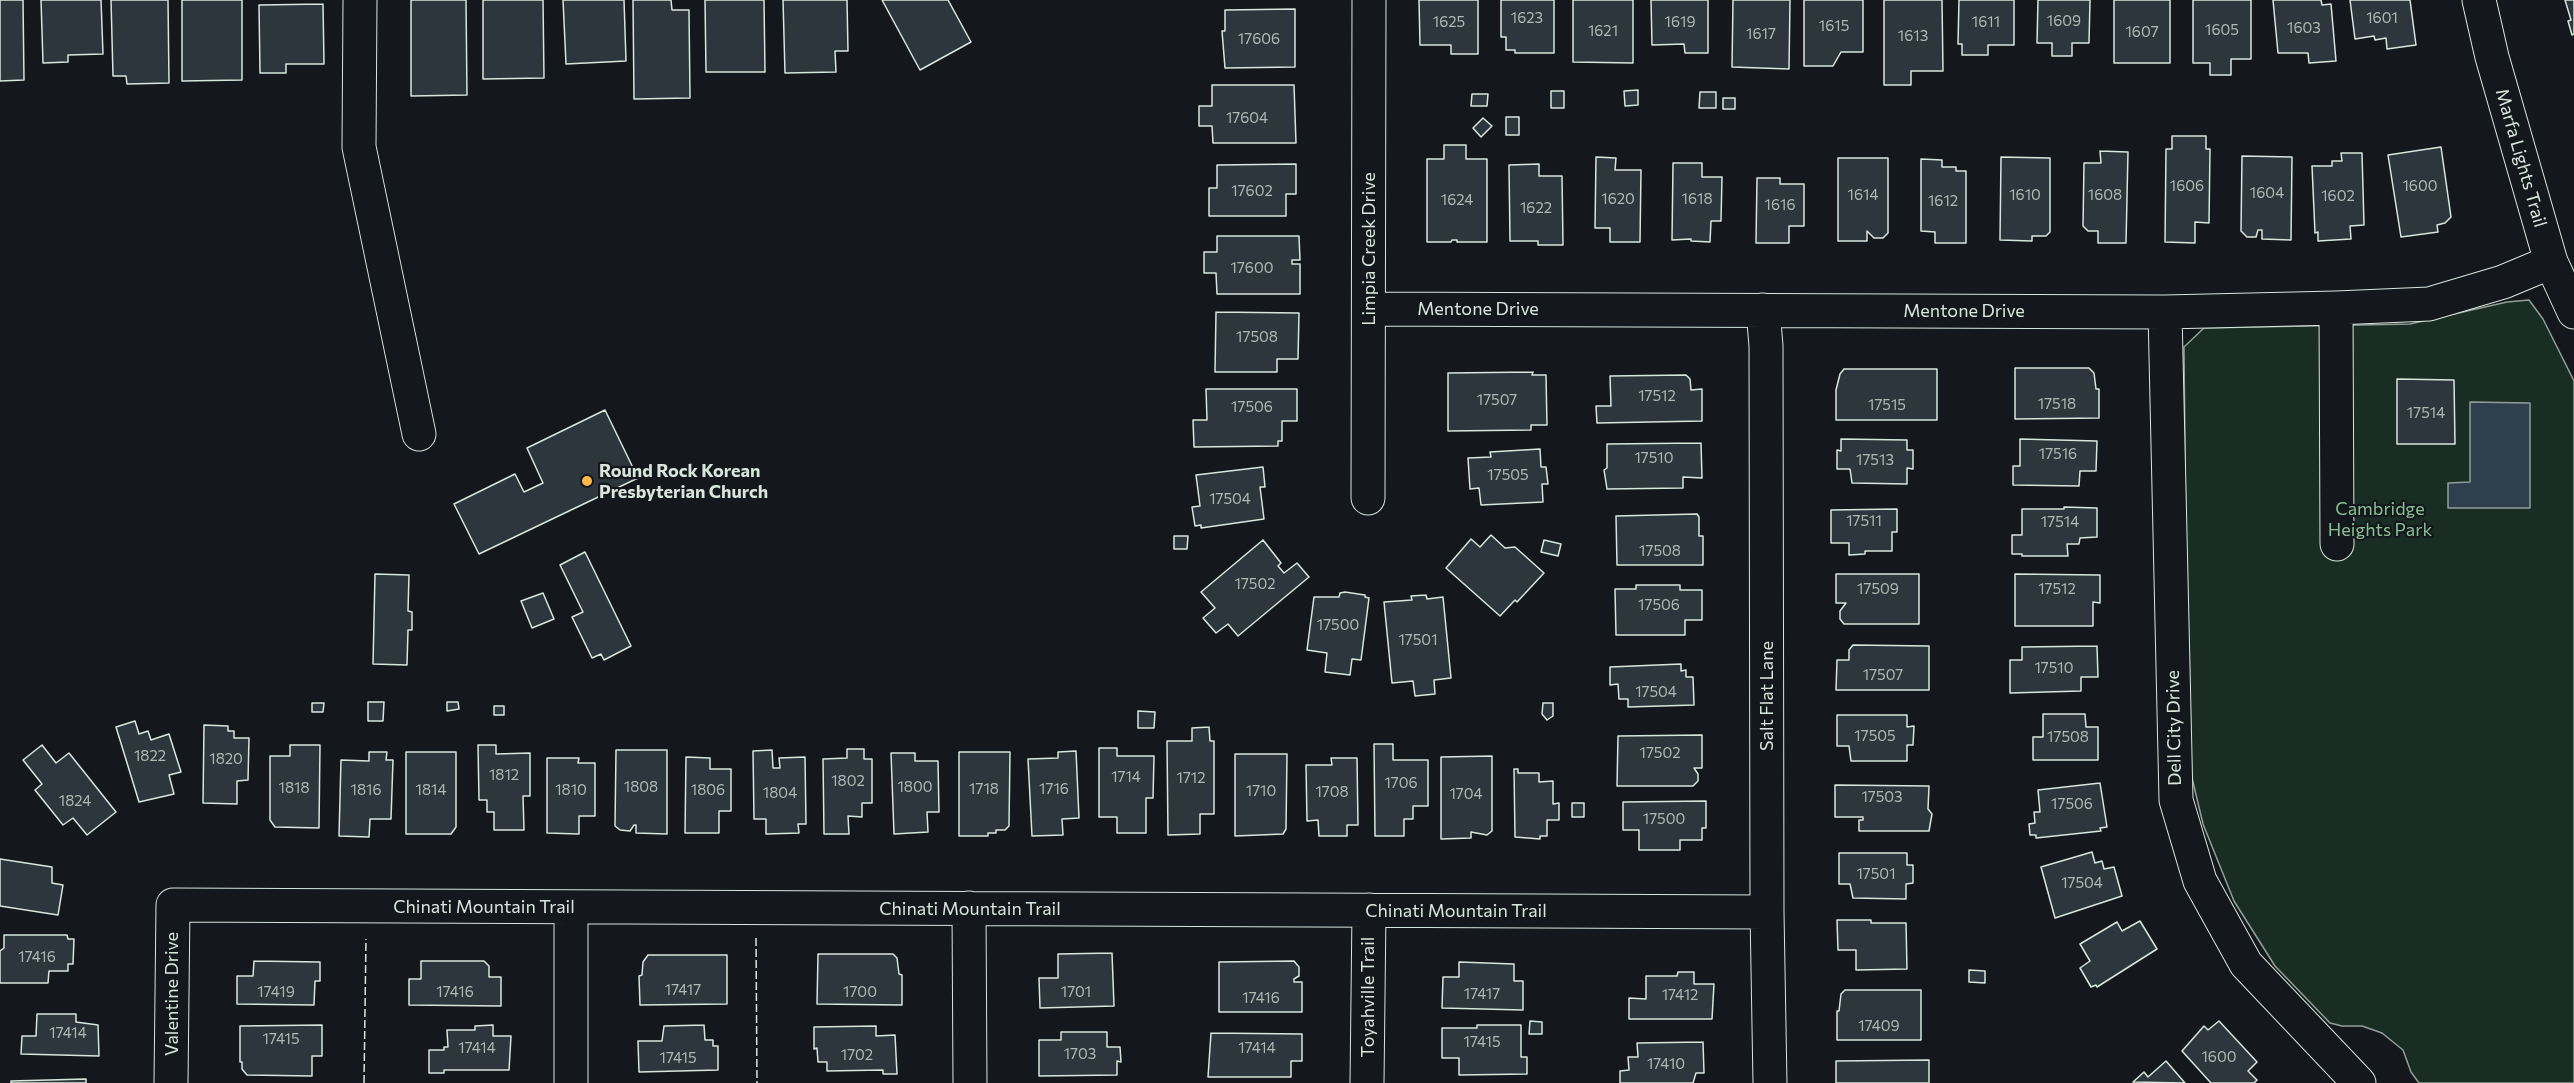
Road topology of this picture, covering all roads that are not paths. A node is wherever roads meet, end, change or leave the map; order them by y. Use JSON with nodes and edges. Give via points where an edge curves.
{"nodes":[{"id":1,"x":360,"y":0,"type":"edge"},
{"id":2,"x":1370,"y":0,"type":"edge"},
{"id":3,"x":2479,"y":0,"type":"edge"},
{"id":4,"x":2551,"y":262,"type":"junction"},
{"id":5,"x":2336,"y":308,"type":"junction"},
{"id":6,"x":1369,"y":309,"type":"junction"},
{"id":7,"x":1763,"y":310,"type":"junction"},
{"id":8,"x":2165,"y":312,"type":"junction"},
{"id":9,"x":2574,"y":312,"type":"edge"},
{"id":10,"x":419,"y":434,"type":"dead end"},
{"id":11,"x":1368,"y":498,"type":"dead end"},
{"id":12,"x":2337,"y":544,"type":"dead end"},
{"id":13,"x":173,"y":905,"type":"joint"},
{"id":14,"x":571,"y":907,"type":"junction"},
{"id":15,"x":969,"y":908,"type":"junction"},
{"id":16,"x":1369,"y":910,"type":"junction"},
{"id":17,"x":1767,"y":912,"type":"junction"},
{"id":18,"x":171,"y":1083,"type":"edge"},
{"id":19,"x":571,"y":1083,"type":"edge"},
{"id":20,"x":970,"y":1083,"type":"edge"},
{"id":21,"x":1367,"y":1083,"type":"edge"},
{"id":22,"x":1770,"y":1083,"type":"edge"},
{"id":23,"x":2359,"y":1083,"type":"edge"}],
"edges":[{"from":1,"to":10,"type":"street","via":[[359,147]]},
{"from":2,"to":6,"type":"street","name":"Limpia Creek Drive"},
{"from":3,"to":4,"type":"street","name":"Marfa Lights Trail"},
{"from":4,"to":5,"type":"street","name":"Mentone Drive","via":[[2503,282],[2429,304]]},
{"from":4,"to":9,"type":"street","name":"Marfa Lights Trail"},
{"from":5,"to":8,"type":"street","name":"Mentone Drive"},
{"from":5,"to":12,"type":"street"},
{"from":6,"to":7,"type":"street","name":"Mentone Drive"},
{"from":6,"to":11,"type":"street","name":"Limpia Creek Drive"},
{"from":7,"to":8,"type":"street","name":"Mentone Drive"},
{"from":7,"to":17,"type":"street","name":"Salt Flat Lane"},
{"from":8,"to":23,"type":"street","name":"Dell City Drive","via":[[2175,800],[2200,881],[2246,964]]},
{"from":13,"to":14,"type":"street","name":"Chinati Mountain Trail"},
{"from":13,"to":18,"type":"street","name":"Valentine Drive"},
{"from":14,"to":15,"type":"street","name":"Chinati Mountain Trail"},
{"from":14,"to":19,"type":"street"},
{"from":15,"to":16,"type":"street","name":"Chinati Mountain Trail"},
{"from":15,"to":20,"type":"street"},
{"from":16,"to":17,"type":"street","name":"Chinati Mountain Trail"},
{"from":16,"to":21,"type":"street","name":"Toyahville Trail"},
{"from":17,"to":22,"type":"street","name":"Salt Flat Lane"}]}
